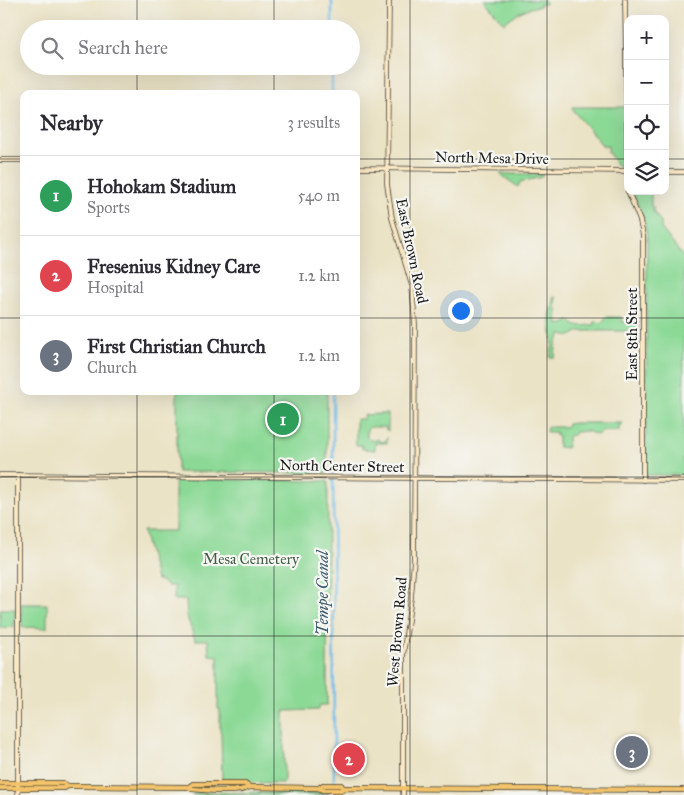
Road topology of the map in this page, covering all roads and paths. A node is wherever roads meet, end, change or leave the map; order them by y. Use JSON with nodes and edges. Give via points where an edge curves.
{"nodes":[{"id":1,"x":389,"y":0,"type":"edge"},
{"id":2,"x":625,"y":0,"type":"edge"},
{"id":3,"x":627,"y":150,"type":"edge"},
{"id":4,"x":0,"y":160,"type":"edge"},
{"id":5,"x":20,"y":160,"type":"edge"},
{"id":6,"x":360,"y":168,"type":"edge"},
{"id":7,"x":387,"y":168,"type":"junction"},
{"id":8,"x":624,"y":171,"type":"edge"},
{"id":9,"x":669,"y":172,"type":"edge"},
{"id":10,"x":684,"y":172,"type":"edge"},
{"id":11,"x":630,"y":195,"type":"edge"},
{"id":12,"x":0,"y":475,"type":"edge"},
{"id":13,"x":18,"y":475,"type":"junction"},
{"id":14,"x":414,"y":478,"type":"junction"},
{"id":15,"x":643,"y":480,"type":"junction"},
{"id":16,"x":684,"y":480,"type":"edge"},
{"id":17,"x":0,"y":783,"type":"edge"},
{"id":18,"x":18,"y":786,"type":"junction"},
{"id":19,"x":0,"y":788,"type":"edge"},
{"id":20,"x":403,"y":788,"type":"junction"},
{"id":21,"x":684,"y":790,"type":"edge"},
{"id":22,"x":641,"y":793,"type":"edge"},
{"id":23,"x":18,"y":795,"type":"edge"},
{"id":24,"x":404,"y":795,"type":"edge"}],
"edges":[{"from":1,"to":7,"type":"street","name":"East Brown Road"},
{"from":2,"to":3,"type":"street","name":"East 8th Street"},
{"from":4,"to":5,"type":"street"},
{"from":6,"to":7,"type":"street","name":"North Mesa Drive"},
{"from":7,"to":8,"type":"street","name":"North Mesa Drive"},
{"from":7,"to":14,"type":"street","name":"East Brown Road","via":[[392,218],[413,298]]},
{"from":9,"to":10,"type":"street"},
{"from":11,"to":15,"type":"street","name":"East 8th Street","via":[[643,236]]},
{"from":12,"to":13,"type":"street","name":"North Center Street"},
{"from":13,"to":14,"type":"street","name":"North Center Street"},
{"from":13,"to":18,"type":"street"},
{"from":14,"to":15,"type":"street","name":"North Center Street"},
{"from":14,"to":20,"type":"street","name":"West Brown Road","via":[[413,582],[403,656]]},
{"from":15,"to":16,"type":"street","name":"North Center Street"},
{"from":17,"to":18,"type":"main road"},
{"from":18,"to":19,"type":"main road"},
{"from":18,"to":20,"type":"main road","via":[[63,783],[68,786],[189,787],[193,784],[245,784],[249,787],[322,790]]},
{"from":18,"to":23,"type":"street"},
{"from":20,"to":22,"type":"main road"},
{"from":20,"to":24,"type":"street","name":"West Brown Road"},
{"from":21,"to":22,"type":"main road"}]}
